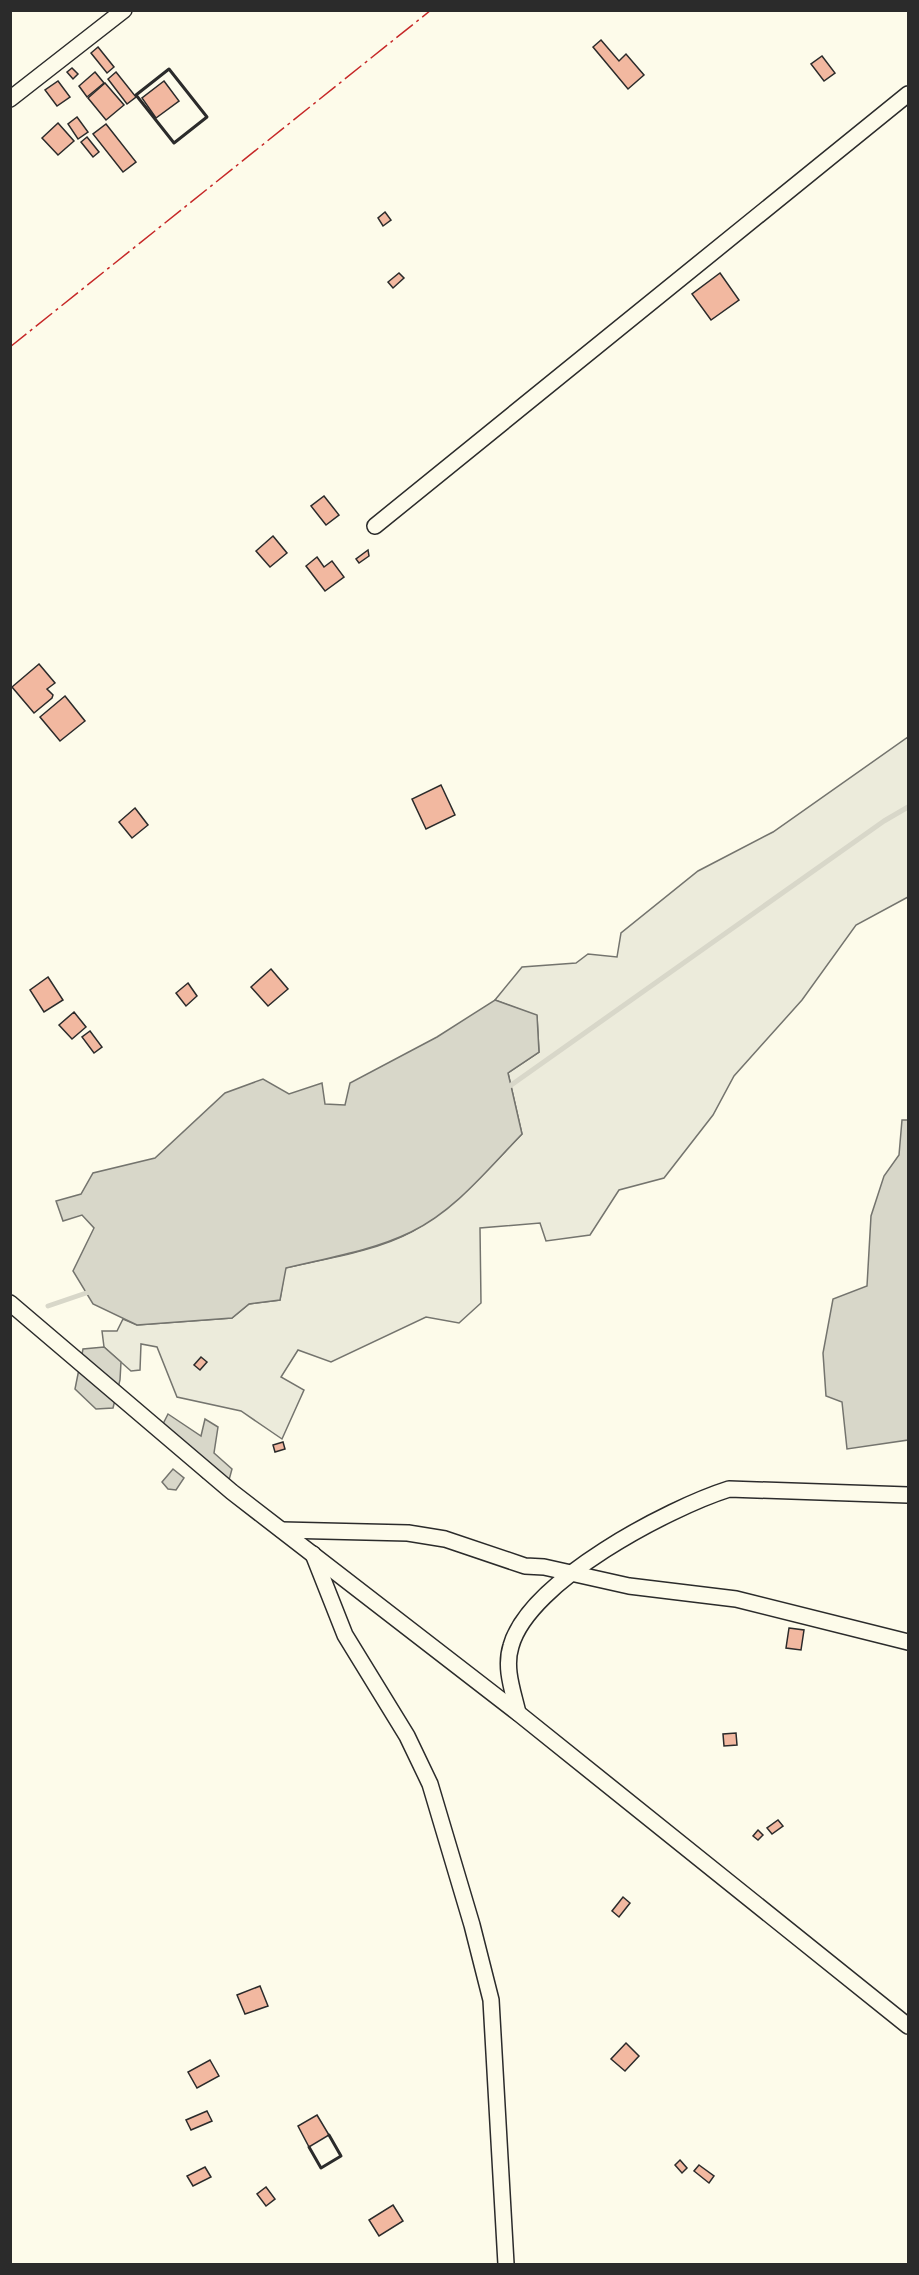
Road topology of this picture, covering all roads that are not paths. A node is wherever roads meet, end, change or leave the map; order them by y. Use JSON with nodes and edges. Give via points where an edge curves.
{"nodes":[{"id":1,"x":124,"y":10,"type":"edge"},
{"id":2,"x":909,"y":94,"type":"edge"},
{"id":3,"x":10,"y":99,"type":"edge"},
{"id":4,"x":375,"y":526,"type":"dead end"},
{"id":5,"x":10,"y":1303,"type":"edge"},
{"id":6,"x":909,"y":1495,"type":"edge"},
{"id":7,"x":282,"y":1530,"type":"junction"},
{"id":8,"x":313,"y":1554,"type":"junction"},
{"id":9,"x":569,"y":1573,"type":"junction"},
{"id":10,"x":909,"y":1642,"type":"edge"},
{"id":11,"x":518,"y":1713,"type":"junction"},
{"id":12,"x":909,"y":2026,"type":"edge"},
{"id":13,"x":506,"y":2265,"type":"edge"}],
"edges":[{"from":1,"to":3,"type":"street"},
{"from":2,"to":4,"type":"street"},
{"from":5,"to":7,"type":"street"},
{"from":6,"to":9,"type":"street","via":[[729,1489],[706,1496],[601,1551]]},
{"from":7,"to":8,"type":"street"},
{"from":7,"to":9,"type":"street","via":[[408,1533],[445,1539],[525,1566]]},
{"from":8,"to":11,"type":"street"},
{"from":8,"to":13,"type":"street","via":[[345,1635],[407,1736],[430,1784],[472,1925],[491,2000]]},
{"from":9,"to":10,"type":"street","via":[[629,1586],[736,1599]]},
{"from":9,"to":11,"type":"street","via":[[519,1626],[511,1646],[508,1668]]},
{"from":11,"to":12,"type":"street"}]}
